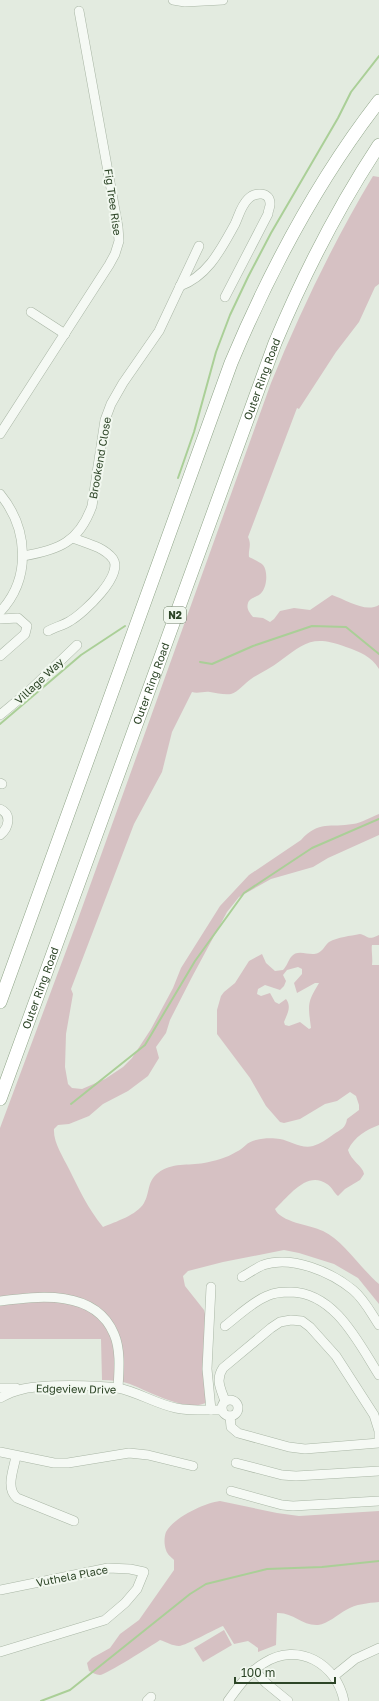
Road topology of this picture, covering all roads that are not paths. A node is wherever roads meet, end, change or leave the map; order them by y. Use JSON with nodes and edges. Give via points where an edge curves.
{"nodes":[{"id":1,"x":173,"y":0,"type":"edge"},
{"id":2,"x":223,"y":0,"type":"edge"},
{"id":3,"x":79,"y":11,"type":"dead end"},
{"id":4,"x":379,"y":101,"type":"edge"},
{"id":5,"x":379,"y":144,"type":"edge"},
{"id":6,"x":199,"y":246,"type":"dead end"},
{"id":7,"x":180,"y":286,"type":"junction"},
{"id":8,"x":225,"y":297,"type":"dead end"},
{"id":9,"x":31,"y":312,"type":"dead end"},
{"id":10,"x":65,"y":334,"type":"junction"},
{"id":11,"x":0,"y":434,"type":"edge"},
{"id":12,"x":0,"y":494,"type":"edge"},
{"id":13,"x":73,"y":538,"type":"junction"},
{"id":14,"x":23,"y":556,"type":"junction"},
{"id":15,"x":0,"y":612,"type":"edge"},
{"id":16,"x":0,"y":619,"type":"edge"},
{"id":17,"x":48,"y":631,"type":"dead end"},
{"id":18,"x":77,"y":645,"type":"dead end"},
{"id":19,"x":0,"y":656,"type":"edge"},
{"id":20,"x":0,"y":715,"type":"edge"},
{"id":21,"x":0,"y":809,"type":"edge"},
{"id":22,"x":0,"y":835,"type":"edge"},
{"id":23,"x":0,"y":1002,"type":"edge"},
{"id":24,"x":0,"y":1099,"type":"edge"},
{"id":25,"x":242,"y":1277,"type":"dead end"},
{"id":26,"x":211,"y":1287,"type":"dead end"},
{"id":27,"x":0,"y":1301,"type":"edge"},
{"id":28,"x":379,"y":1325,"type":"edge"},
{"id":29,"x":225,"y":1326,"type":"dead end"},
{"id":30,"x":379,"y":1374,"type":"edge"},
{"id":31,"x":0,"y":1388,"type":"edge"},
{"id":32,"x":23,"y":1388,"type":"junction"},
{"id":33,"x":118,"y":1388,"type":"junction"},
{"id":34,"x":0,"y":1398,"type":"edge"},
{"id":35,"x":224,"y":1405,"type":"junction"},
{"id":36,"x":211,"y":1410,"type":"junction"},
{"id":37,"x":230,"y":1416,"type":"junction"},
{"id":38,"x":379,"y":1438,"type":"edge"},
{"id":39,"x":379,"y":1443,"type":"edge"},
{"id":40,"x":0,"y":1452,"type":"edge"},
{"id":41,"x":16,"y":1456,"type":"junction"},
{"id":42,"x":236,"y":1463,"type":"dead end"},
{"id":43,"x":193,"y":1466,"type":"dead end"},
{"id":44,"x":379,"y":1471,"type":"edge"},
{"id":45,"x":231,"y":1491,"type":"dead end"},
{"id":46,"x":379,"y":1501,"type":"edge"},
{"id":47,"x":74,"y":1521,"type":"dead end"},
{"id":48,"x":0,"y":1590,"type":"edge"},
{"id":49,"x":379,"y":1648,"type":"edge"},
{"id":50,"x":0,"y":1652,"type":"edge"},
{"id":51,"x":254,"y":1670,"type":"junction"},
{"id":52,"x":334,"y":1676,"type":"junction"},
{"id":53,"x":228,"y":1701,"type":"edge"},
{"id":54,"x":288,"y":1701,"type":"edge"},
{"id":55,"x":344,"y":1701,"type":"edge"}],
"edges":[{"from":1,"to":2,"type":"street"},
{"from":3,"to":10,"type":"street","name":"Fig Tree Rise","via":[[115,205],[119,241],[109,265]]},
{"from":4,"to":23,"type":"highway","via":[[353,135],[293,232],[231,363]]},
{"from":5,"to":24,"type":"highway","name":"Outer Ring Road","number":"N2","via":[[342,204],[309,266],[275,343]]},
{"from":6,"to":7,"type":"street","name":"Brookend Close"},
{"from":7,"to":8,"type":"street","via":[[196,279],[204,272],[247,200],[252,195],[263,194],[269,200],[268,214]]},
{"from":7,"to":13,"type":"street","name":"Brookend Close","via":[[159,331],[122,383],[111,404],[105,420],[92,506],[84,524]]},
{"from":9,"to":10,"type":"street"},
{"from":10,"to":11,"type":"street","name":"Fig Tree Rise"},
{"from":12,"to":14,"type":"street","via":[[19,528]]},
{"from":13,"to":14,"type":"street","name":"Brookend Close","via":[[51,550]]},
{"from":13,"to":17,"type":"street","via":[[104,551],[113,559],[115,571],[105,587],[80,614]]},
{"from":14,"to":15,"type":"street","via":[[15,588]]},
{"from":16,"to":19,"type":"street","via":[[18,618],[27,626],[25,634]]},
{"from":18,"to":20,"type":"street","name":"Village Way"},
{"from":21,"to":22,"type":"street","via":[[5,811],[8,818],[8,827]]},
{"from":25,"to":28,"type":"street","via":[[256,1268],[269,1264],[288,1263],[317,1270],[354,1291]]},
{"from":26,"to":36,"type":"street","via":[[207,1369]]},
{"from":27,"to":33,"type":"street","via":[[38,1296],[63,1298],[84,1304],[99,1313],[108,1322],[114,1335],[119,1371]]},
{"from":29,"to":30,"type":"street","via":[[266,1296],[300,1292],[321,1300],[339,1316]]},
{"from":31,"to":32,"type":"street"},
{"from":32,"to":33,"type":"street","name":"Edgeview Drive"},
{"from":32,"to":34,"type":"street","name":"Edgeview Drive"},
{"from":33,"to":36,"type":"street","name":"Edgeview Drive","via":[[175,1408]]},
{"from":35,"to":36,"type":"street","name":"Edgeview Drive"},
{"from":35,"to":37,"type":"street","via":[[224,1413]]},
{"from":35,"to":37,"type":"street","via":[[231,1400],[237,1405],[236,1412]]},
{"from":35,"to":38,"type":"street","via":[[218,1382],[223,1368],[280,1322],[302,1321],[336,1356],[374,1415]]},
{"from":37,"to":39,"type":"street","via":[[231,1427],[238,1432],[289,1447],[305,1449]]},
{"from":40,"to":41,"type":"street"},
{"from":41,"to":43,"type":"street","via":[[68,1463],[129,1453]]},
{"from":41,"to":47,"type":"street","via":[[10,1488],[14,1496]]},
{"from":42,"to":44,"type":"street","via":[[296,1476]]},
{"from":45,"to":46,"type":"street","via":[[293,1506]]},
{"from":48,"to":50,"type":"street","name":"Vuthela Place","via":[[108,1568],[130,1568],[144,1572],[129,1598],[105,1620]]},
{"from":49,"to":52,"type":"street","via":[[355,1659]]},
{"from":51,"to":52,"type":"street","via":[[277,1656],[291,1654],[313,1659]]},
{"from":51,"to":53,"type":"street"},
{"from":51,"to":54,"type":"street"},
{"from":52,"to":55,"type":"street"}]}
